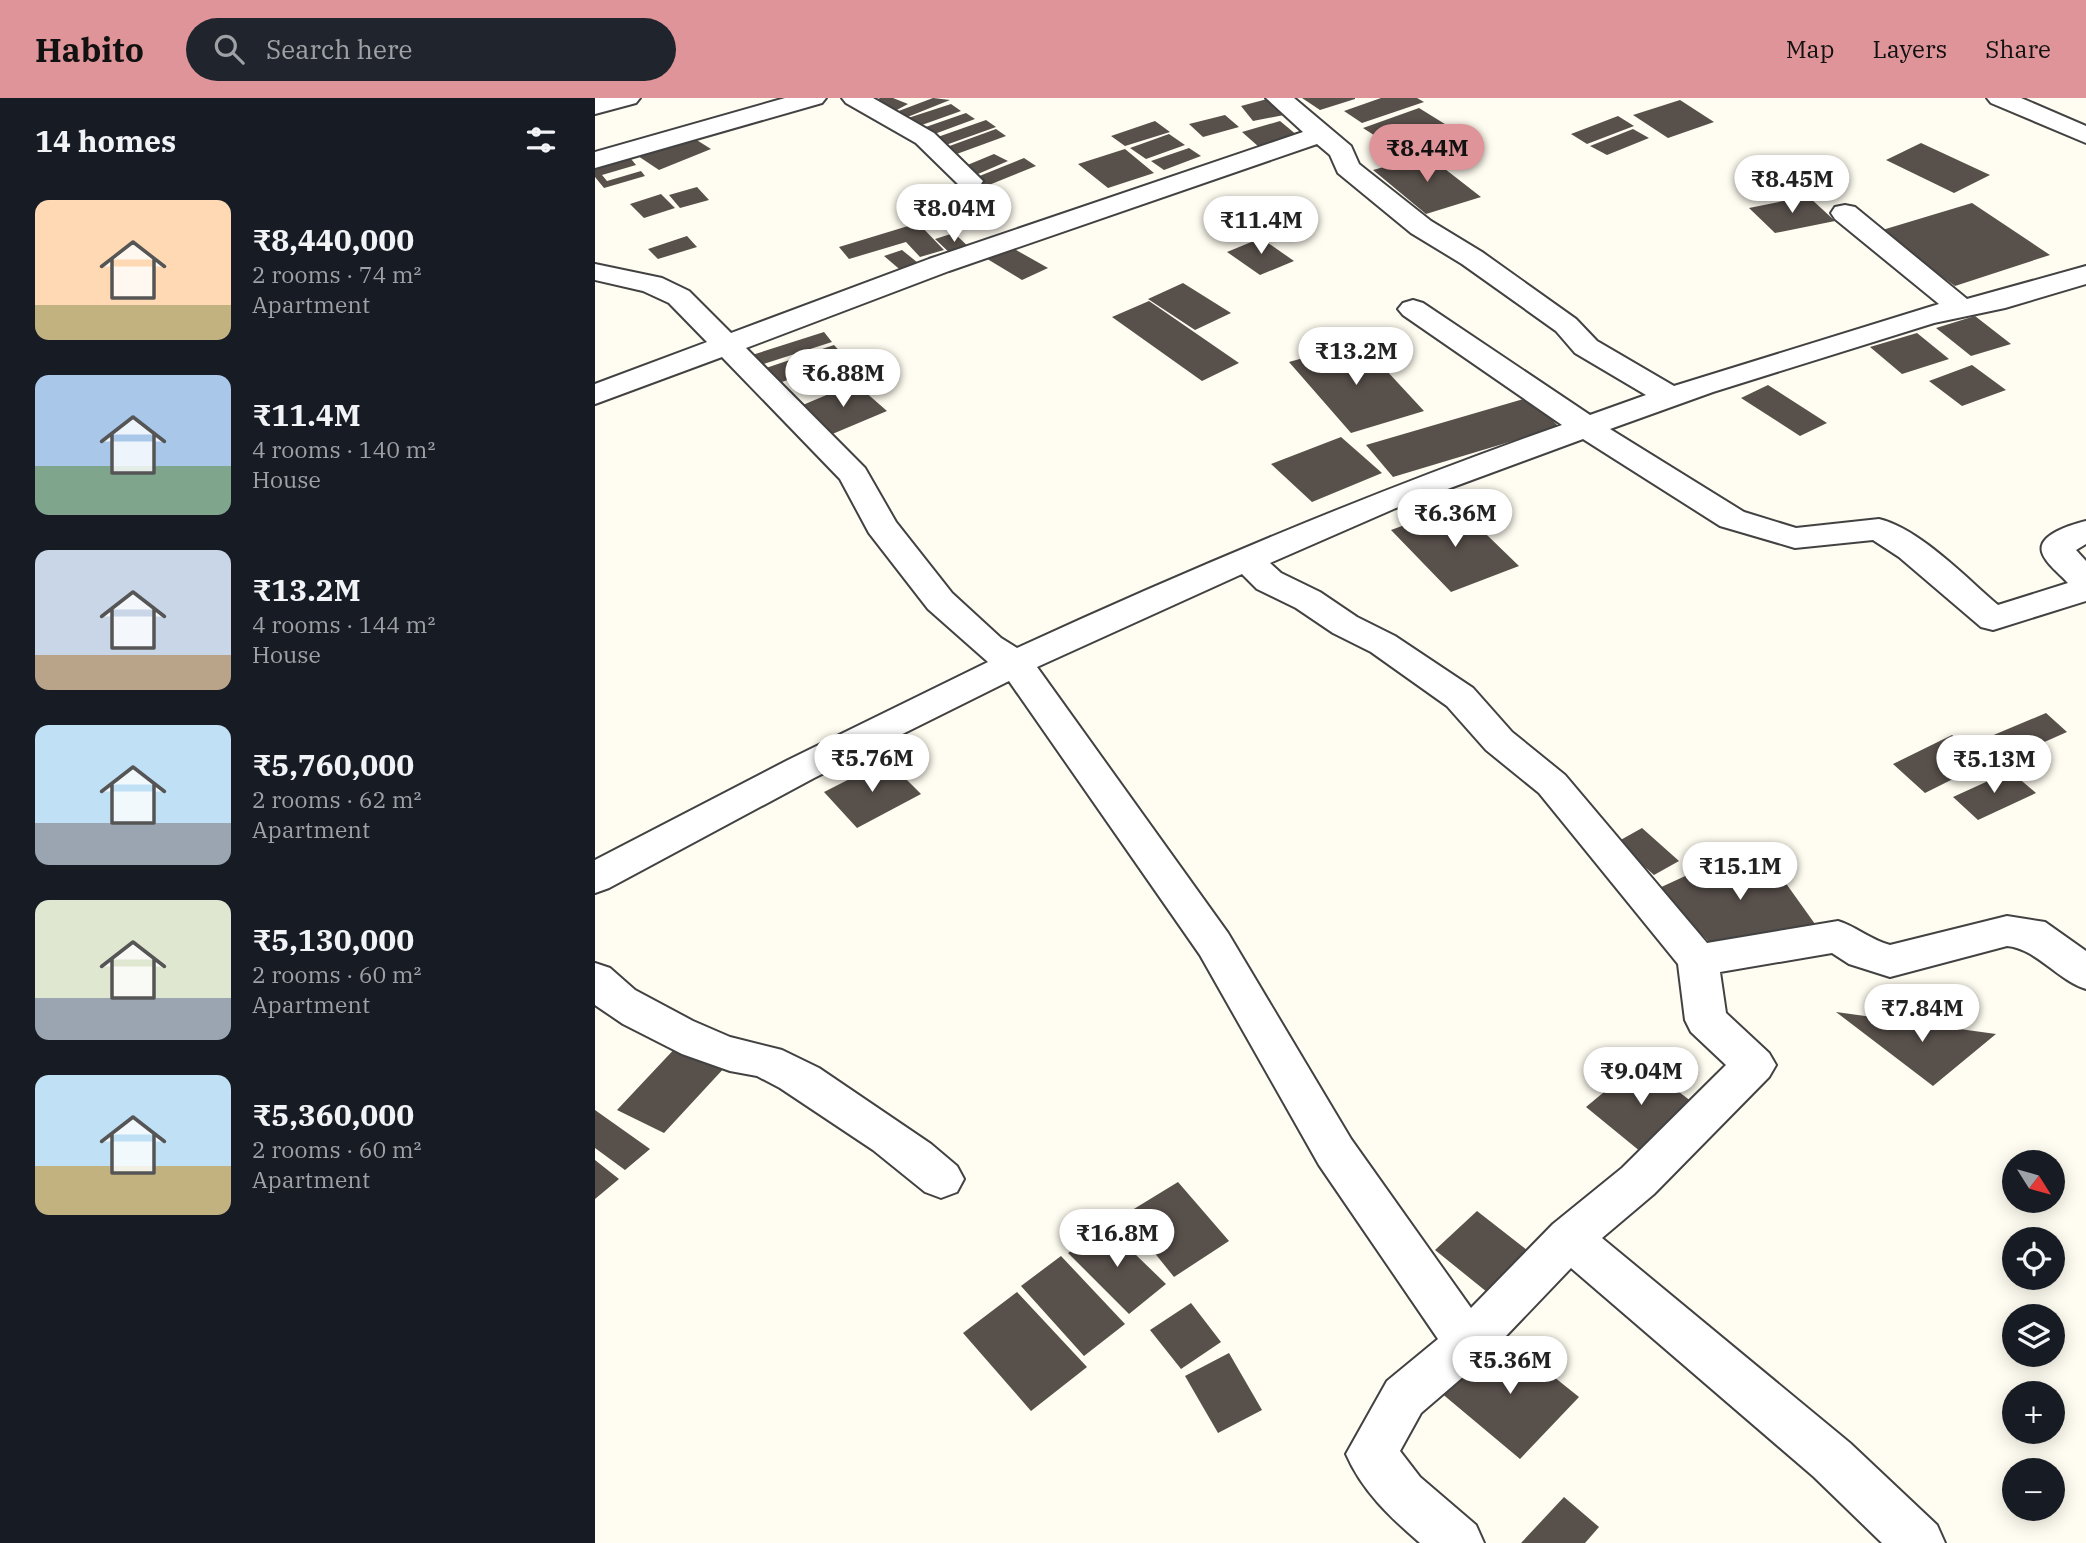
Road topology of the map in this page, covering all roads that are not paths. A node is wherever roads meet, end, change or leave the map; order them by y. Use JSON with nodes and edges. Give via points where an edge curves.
{"nodes":[{"id":1,"x":627,"y":98,"type":"edge"},
{"id":2,"x":813,"y":98,"type":"edge"},
{"id":3,"x":855,"y":98,"type":"edge"},
{"id":4,"x":1279,"y":98,"type":"edge"},
{"id":5,"x":2000,"y":98,"type":"edge"},
{"id":6,"x":595,"y":106,"type":"edge"},
{"id":7,"x":1322,"y":134,"type":"junction"},
{"id":8,"x":2086,"y":135,"type":"edge"},
{"id":9,"x":595,"y":160,"type":"edge"},
{"id":10,"x":969,"y":181,"type":"dead end"},
{"id":11,"x":1845,"y":213,"type":"dead end"},
{"id":12,"x":595,"y":272,"type":"edge"},
{"id":13,"x":2086,"y":275,"type":"edge"},
{"id":14,"x":1413,"y":309,"type":"dead end"},
{"id":15,"x":1962,"y":309,"type":"junction"},
{"id":16,"x":726,"y":345,"type":"junction"},
{"id":17,"x":595,"y":395,"type":"edge"},
{"id":18,"x":1671,"y":397,"type":"junction"},
{"id":19,"x":1586,"y":427,"type":"junction"},
{"id":20,"x":2086,"y":530,"type":"edge"},
{"id":21,"x":1247,"y":560,"type":"junction"},
{"id":22,"x":1015,"y":663,"type":"junction"},
{"id":23,"x":595,"y":878,"type":"edge"},
{"id":24,"x":1699,"y":960,"type":"junction"},
{"id":25,"x":2086,"y":974,"type":"edge"},
{"id":26,"x":595,"y":979,"type":"edge"},
{"id":27,"x":941,"y":1179,"type":"dead end"},
{"id":28,"x":1569,"y":1238,"type":"junction"},
{"id":29,"x":1468,"y":1343,"type":"junction"},
{"id":30,"x":1458,"y":1543,"type":"edge"},
{"id":31,"x":1919,"y":1543,"type":"edge"}],
"edges":[{"from":1,"to":6,"type":"street"},
{"from":2,"to":9,"type":"street"},
{"from":3,"to":10,"type":"street","via":[[925,138]]},
{"from":4,"to":7,"type":"street"},
{"from":5,"to":8,"type":"street"},
{"from":7,"to":16,"type":"street","via":[[952,261]]},
{"from":7,"to":18,"type":"street","via":[[1342,152],[1347,167],[1421,227],[1566,325],[1586,346]]},
{"from":11,"to":15,"type":"street"},
{"from":12,"to":16,"type":"street","via":[[652,284],[679,297]]},
{"from":13,"to":15,"type":"street"},
{"from":14,"to":19,"type":"street"},
{"from":15,"to":18,"type":"street","via":[[1928,315]]},
{"from":16,"to":17,"type":"street"},
{"from":16,"to":22,"type":"street","via":[[855,475],[881,526],[940,601]]},
{"from":18,"to":19,"type":"street"},
{"from":19,"to":20,"type":"street","via":[[1732,519],[1795,538],[1879,529],[1993,619],[2083,590],[2084,580],[2059,552],[2059,545]]},
{"from":19,"to":21,"type":"street","via":[[1384,501]]},
{"from":21,"to":22,"type":"street"},
{"from":21,"to":24,"type":"street","via":[[1269,581],[1383,644],[1460,697],[1499,741],[1552,784]]},
{"from":22,"to":23,"type":"street"},
{"from":22,"to":29,"type":"street","via":[[1214,944],[1335,1152]]},
{"from":24,"to":25,"type":"street","via":[[1838,936],[1863,953],[1890,961],[2007,931],[2031,933]]},
{"from":24,"to":28,"type":"street","via":[[1706,1020],[1754,1065],[1638,1181]]},
{"from":26,"to":27,"type":"street","via":[[635,1010],[689,1038],[772,1063],[807,1083],[905,1146]]},
{"from":28,"to":29,"type":"street"},
{"from":28,"to":31,"type":"street","via":[[1812,1443]]},
{"from":29,"to":30,"type":"street","via":[[1404,1398],[1371,1454],[1402,1494]]}]}
